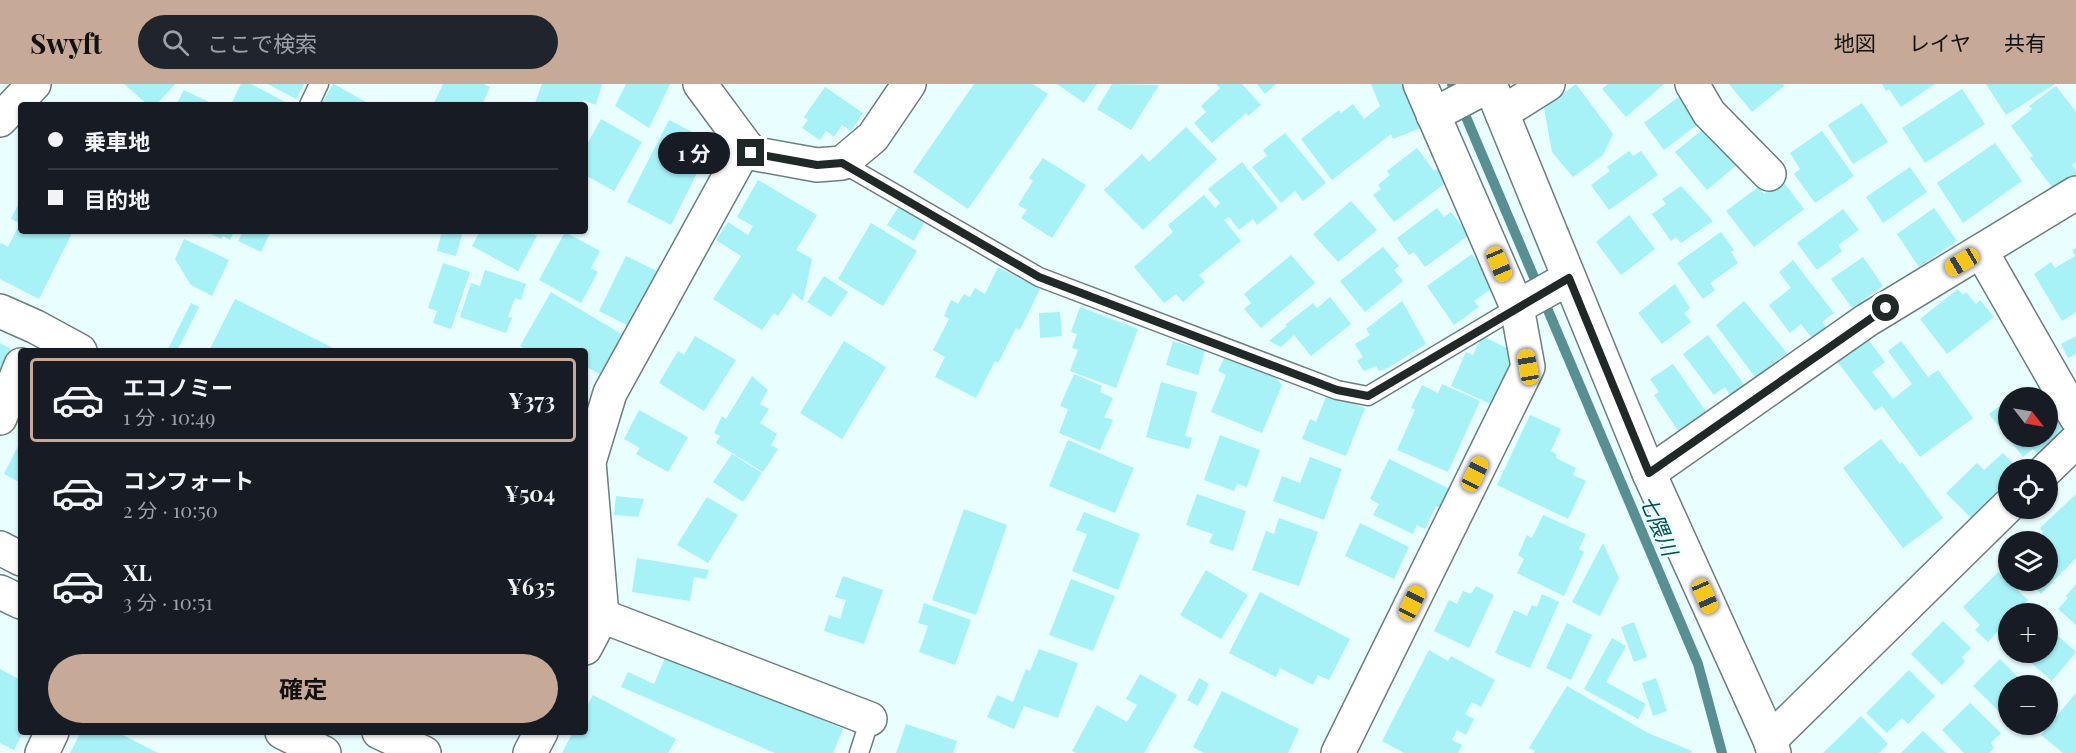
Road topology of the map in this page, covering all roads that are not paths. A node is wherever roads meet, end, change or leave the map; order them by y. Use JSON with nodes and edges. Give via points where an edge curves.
{"nodes":[{"id":1,"x":34,"y":84,"type":"edge"},
{"id":2,"x":319,"y":84,"type":"edge"},
{"id":3,"x":700,"y":84,"type":"edge"},
{"id":4,"x":909,"y":84,"type":"edge"},
{"id":5,"x":1420,"y":84,"type":"edge"},
{"id":6,"x":1548,"y":84,"type":"edge"},
{"id":7,"x":1692,"y":84,"type":"edge"},
{"id":8,"x":1494,"y":94,"type":"edge"},
{"id":9,"x":310,"y":102,"type":"edge"},
{"id":10,"x":1433,"y":115,"type":"junction"},
{"id":11,"x":0,"y":120,"type":"edge"},
{"id":12,"x":746,"y":146,"type":"junction"},
{"id":13,"x":842,"y":163,"type":"junction"},
{"id":14,"x":1769,"y":174,"type":"dead end"},
{"id":15,"x":2076,"y":193,"type":"edge"},
{"id":16,"x":1981,"y":251,"type":"junction"},
{"id":17,"x":1569,"y":278,"type":"junction"},
{"id":18,"x":1517,"y":307,"type":"junction"},
{"id":19,"x":0,"y":311,"type":"edge"},
{"id":20,"x":31,"y":339,"type":"edge"},
{"id":21,"x":68,"y":348,"type":"edge"},
{"id":22,"x":18,"y":373,"type":"edge"},
{"id":23,"x":2076,"y":417,"type":"edge"},
{"id":24,"x":0,"y":418,"type":"edge"},
{"id":25,"x":2076,"y":441,"type":"edge"},
{"id":26,"x":2057,"y":459,"type":"edge"},
{"id":27,"x":1649,"y":473,"type":"junction"},
{"id":28,"x":1998,"y":516,"type":"edge"},
{"id":29,"x":0,"y":548,"type":"edge"},
{"id":30,"x":591,"y":556,"type":"edge"},
{"id":31,"x":18,"y":557,"type":"edge"},
{"id":32,"x":0,"y":592,"type":"edge"},
{"id":33,"x":18,"y":601,"type":"edge"},
{"id":34,"x":602,"y":616,"type":"junction"},
{"id":35,"x":588,"y":642,"type":"edge"},
{"id":36,"x":870,"y":719,"type":"joint"},
{"id":37,"x":51,"y":735,"type":"edge"},
{"id":38,"x":288,"y":735,"type":"edge"},
{"id":39,"x":385,"y":735,"type":"edge"},
{"id":40,"x":539,"y":735,"type":"edge"},
{"id":41,"x":1772,"y":746,"type":"edge"},
{"id":42,"x":42,"y":753,"type":"edge"},
{"id":43,"x":324,"y":753,"type":"edge"},
{"id":44,"x":424,"y":753,"type":"edge"},
{"id":45,"x":530,"y":753,"type":"edge"},
{"id":46,"x":859,"y":753,"type":"edge"},
{"id":47,"x":1338,"y":753,"type":"edge"}],
"edges":[{"from":1,"to":11,"type":"street"},
{"from":2,"to":9,"type":"lane"},
{"from":3,"to":12,"type":"street"},
{"from":4,"to":13,"type":"street","via":[[873,137]]},
{"from":5,"to":10,"type":"street"},
{"from":6,"to":8,"type":"street"},
{"from":7,"to":14,"type":"street","via":[[1709,113]]},
{"from":8,"to":10,"type":"street"},
{"from":8,"to":17,"type":"street"},
{"from":10,"to":18,"type":"street"},
{"from":12,"to":13,"type":"street","via":[[751,153],[817,165]]},
{"from":12,"to":30,"type":"street","via":[[610,393],[589,462]]},
{"from":13,"to":18,"type":"lane","via":[[1039,277],[1337,390],[1368,396]]},
{"from":15,"to":16,"type":"street"},
{"from":16,"to":23,"type":"street"},
{"from":16,"to":27,"type":"street","via":[[1867,320]]},
{"from":17,"to":18,"type":"street"},
{"from":17,"to":27,"type":"street"},
{"from":18,"to":47,"type":"street","via":[[1528,367]]},
{"from":19,"to":20,"type":"street"},
{"from":20,"to":21,"type":"street"},
{"from":22,"to":24,"type":"street"},
{"from":25,"to":26,"type":"street"},
{"from":27,"to":41,"type":"street"},
{"from":28,"to":41,"type":"street"},
{"from":29,"to":31,"type":"street"},
{"from":30,"to":34,"type":"street"},
{"from":32,"to":33,"type":"street"},
{"from":34,"to":35,"type":"street"},
{"from":34,"to":36,"type":"street"},
{"from":36,"to":46,"type":"lane"},
{"from":37,"to":42,"type":"street"},
{"from":38,"to":43,"type":"street"},
{"from":39,"to":44,"type":"street"},
{"from":40,"to":45,"type":"street"}]}
